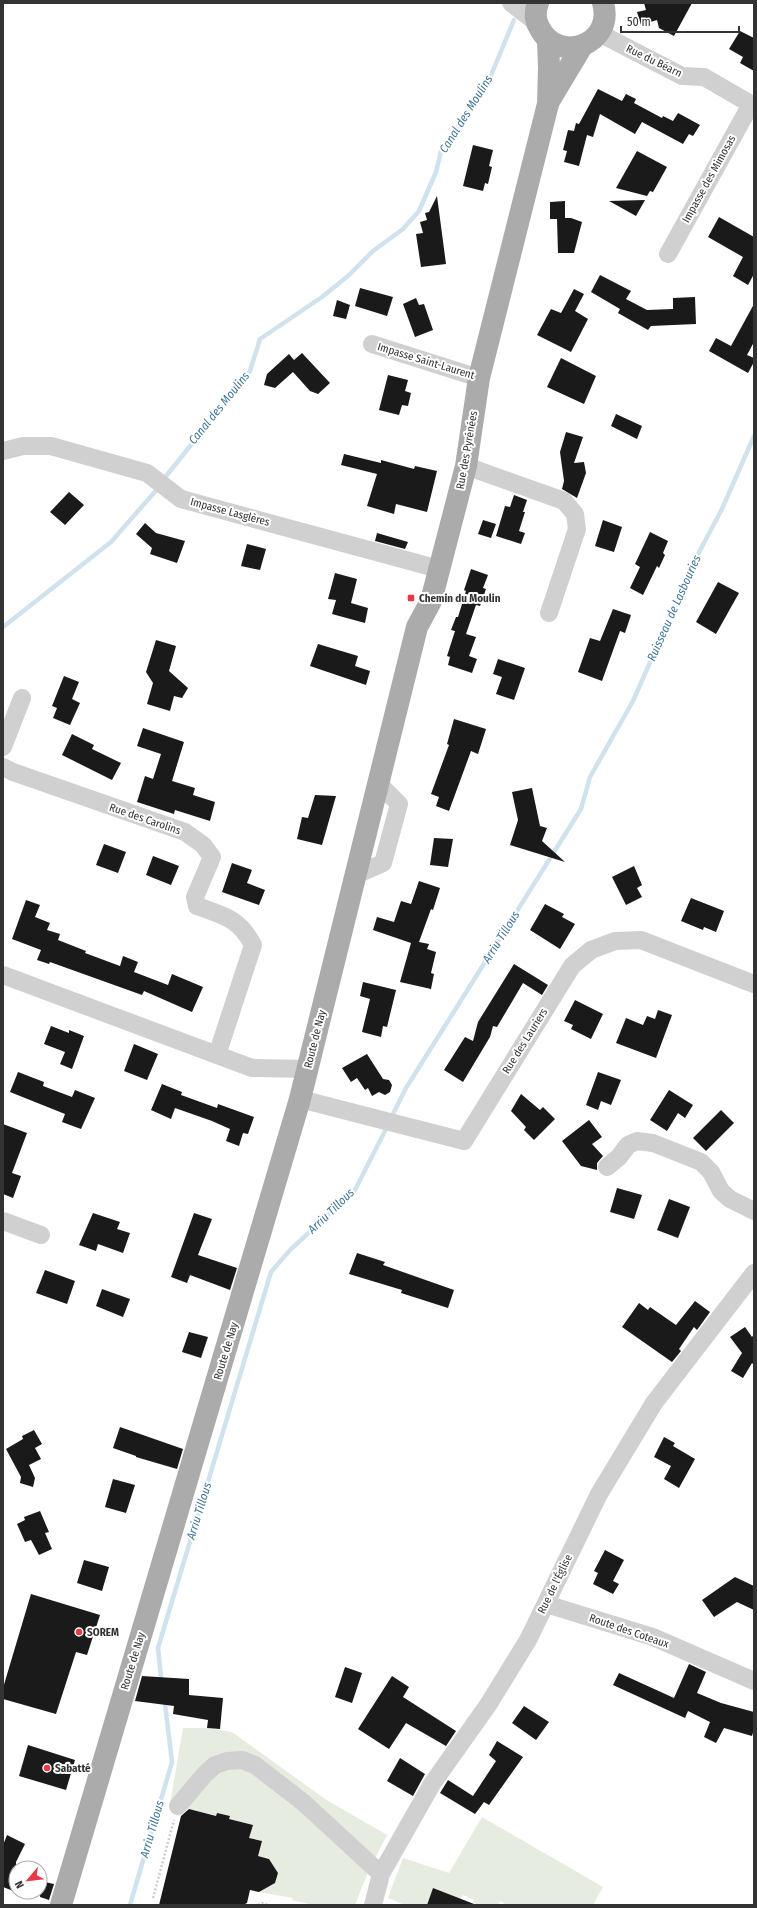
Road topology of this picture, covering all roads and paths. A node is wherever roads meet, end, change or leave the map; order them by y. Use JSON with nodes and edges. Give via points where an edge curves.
{"nodes":[{"id":1,"x":511,"y":3,"type":"edge"},
{"id":2,"x":603,"y":3,"type":"edge"},
{"id":3,"x":541,"y":22,"type":"edge"},
{"id":4,"x":590,"y":40,"type":"junction"},
{"id":5,"x":548,"y":104,"type":"junction"},
{"id":6,"x":753,"y":105,"type":"edge"},
{"id":7,"x":668,"y":254,"type":"dead end"},
{"id":8,"x":372,"y":344,"type":"dead end"},
{"id":9,"x":480,"y":378,"type":"junction"},
{"id":10,"x":3,"y":451,"type":"edge"},
{"id":11,"x":466,"y":466,"type":"junction"},
{"id":12,"x":439,"y":569,"type":"junction"},
{"id":13,"x":549,"y":613,"type":"dead end"},
{"id":14,"x":22,"y":698,"type":"dead end"},
{"id":15,"x":3,"y":747,"type":"edge"},
{"id":16,"x":3,"y":767,"type":"edge"},
{"id":17,"x":377,"y":788,"type":"joint"},
{"id":18,"x":3,"y":975,"type":"edge"},
{"id":19,"x":754,"y":984,"type":"edge"},
{"id":20,"x":217,"y":1055,"type":"junction"},
{"id":21,"x":308,"y":1069,"type":"junction"},
{"id":22,"x":300,"y":1099,"type":"junction"},
{"id":23,"x":606,"y":1167,"type":"dead end"},
{"id":24,"x":754,"y":1211,"type":"edge"},
{"id":25,"x":3,"y":1221,"type":"edge"},
{"id":26,"x":41,"y":1235,"type":"dead end"},
{"id":27,"x":754,"y":1273,"type":"edge"},
{"id":28,"x":546,"y":1604,"type":"junction"},
{"id":29,"x":754,"y":1681,"type":"edge"},
{"id":30,"x":178,"y":1806,"type":"joint"},
{"id":31,"x":381,"y":1874,"type":"junction"},
{"id":32,"x":153,"y":1898,"type":"dead end"},
{"id":33,"x":61,"y":1905,"type":"edge"},
{"id":34,"x":258,"y":1905,"type":"edge"},
{"id":35,"x":268,"y":1905,"type":"edge"},
{"id":36,"x":373,"y":1905,"type":"edge"}],
"edges":[{"from":1,"to":3,"type":"street"},
{"from":2,"to":4,"type":"main road","name":"Rue des Pyrénées","via":[[604,22]]},
{"from":3,"to":4,"type":"main road","via":[[564,47]]},
{"from":3,"to":5,"type":"main road","name":"Rue des Pyrénées","via":[[549,68]]},
{"from":4,"to":5,"type":"main road","name":"Rue des Pyrénées"},
{"from":4,"to":6,"type":"street","name":"Rue du Béarn","via":[[682,76],[704,77]]},
{"from":5,"to":9,"type":"main road","name":"Rue des Pyrénées"},
{"from":6,"to":7,"type":"street","name":"Impasse des Mimosas"},
{"from":8,"to":9,"type":"street","name":"Impasse Saint-Laurent"},
{"from":9,"to":11,"type":"main road","name":"Rue des Pyrénées"},
{"from":10,"to":12,"type":"street","name":"Impasse Lasglères","via":[[23,446],[51,446],[147,473],[181,499]]},
{"from":11,"to":12,"type":"main road","name":"Rue des Pyrénées"},
{"from":11,"to":13,"type":"street","via":[[564,501],[575,514],[577,529]]},
{"from":12,"to":17,"type":"main road","name":"Rue des Pyrénées","via":[[431,601],[417,627]]},
{"from":14,"to":15,"type":"street"},
{"from":16,"to":20,"type":"street","name":"Rue des Carolins","via":[[185,832],[203,845],[212,857],[195,897],[197,906],[233,920],[246,932],[253,945]]},
{"from":17,"to":21,"type":"main road","name":"Route de Nay"},
{"from":18,"to":20,"type":"street"},
{"from":19,"to":22,"type":"street","name":"Rue des Lauriers","via":[[640,940],[615,941],[591,950],[572,966],[464,1141]]},
{"from":20,"to":21,"type":"street","via":[[252,1068]]},
{"from":21,"to":22,"type":"main road","name":"Route de Nay"},
{"from":22,"to":33,"type":"main road","name":"Route de Nay"},
{"from":23,"to":24,"type":"street","via":[[628,1145],[637,1141],[653,1143],[701,1162],[711,1172],[721,1191],[730,1199]]},
{"from":25,"to":26,"type":"street"},
{"from":27,"to":28,"type":"street","name":"Rue de l'Église","via":[[654,1403],[599,1494]]},
{"from":28,"to":29,"type":"street","name":"Route des Coteaux","via":[[653,1637]]},
{"from":28,"to":31,"type":"street","name":"Rue de l'Église","via":[[528,1640],[488,1705],[432,1784]]},
{"from":30,"to":31,"type":"street","via":[[215,1765],[227,1760],[242,1760],[255,1765],[304,1803]]},
{"from":30,"to":32,"type":"path"},
{"from":31,"to":36,"type":"street","name":"Rue de l'Église"},
{"from":34,"to":35,"type":"path"}]}
